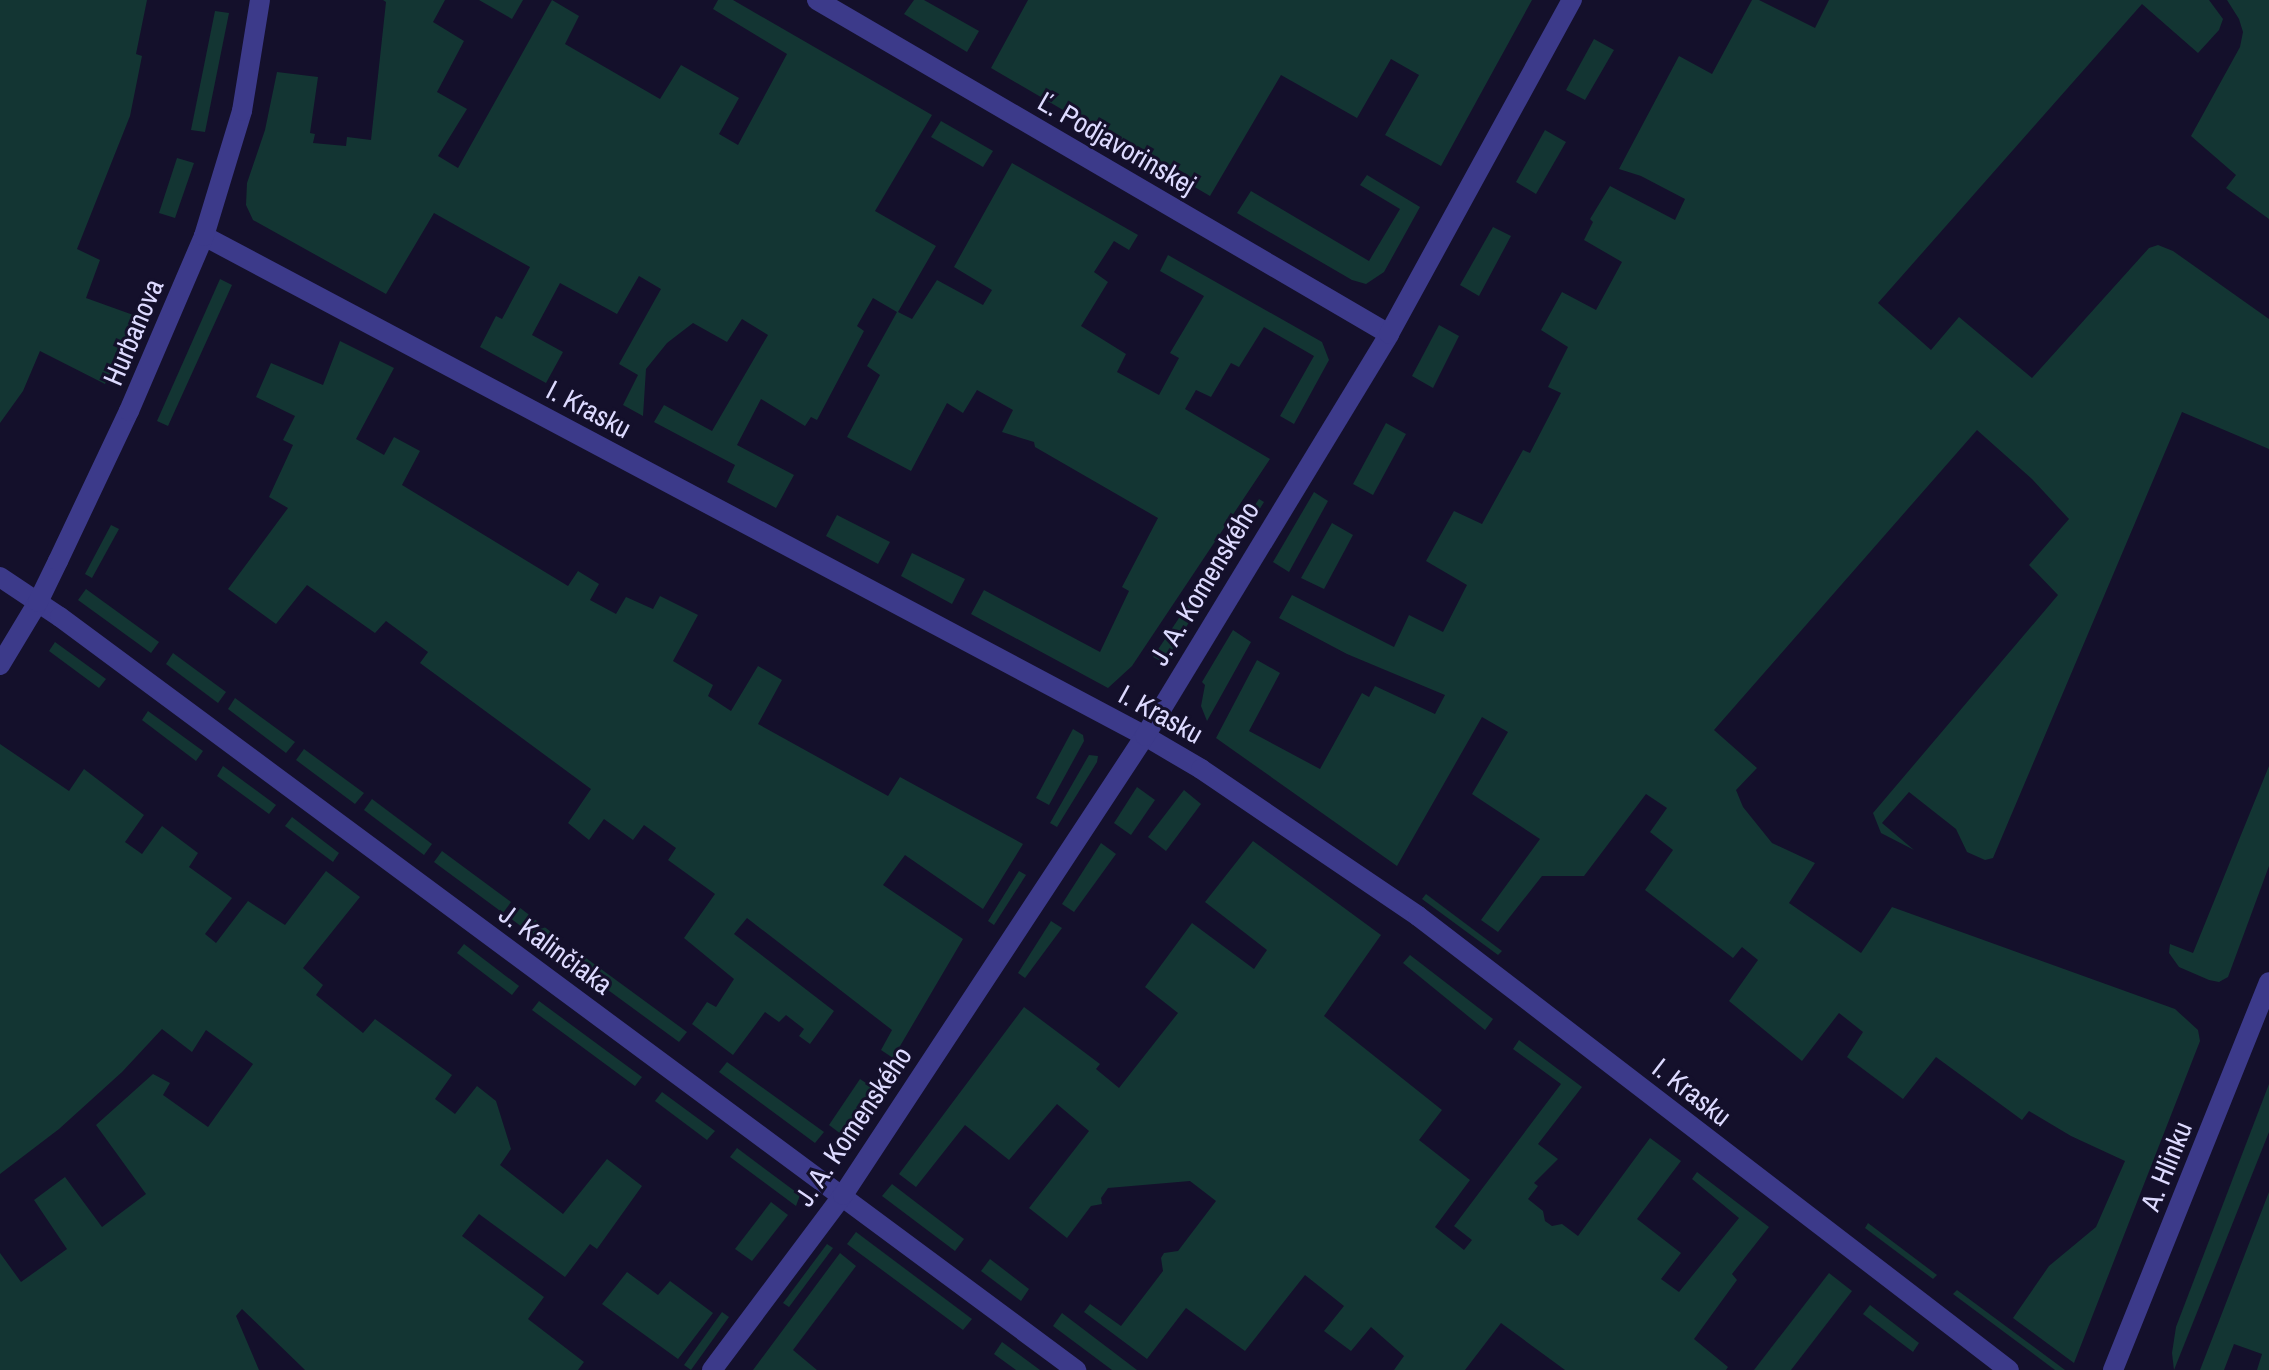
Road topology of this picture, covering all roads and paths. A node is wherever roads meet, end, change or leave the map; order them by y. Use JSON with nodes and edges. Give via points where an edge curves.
{"nodes":[{"id":1,"x":260,"y":0,"type":"edge"},
{"id":2,"x":817,"y":0,"type":"edge"},
{"id":3,"x":1572,"y":0,"type":"edge"},
{"id":4,"x":204,"y":236,"type":"junction"},
{"id":5,"x":1389,"y":334,"type":"junction"},
{"id":6,"x":0,"y":577,"type":"edge"},
{"id":7,"x":38,"y":602,"type":"junction"},
{"id":8,"x":0,"y":665,"type":"edge"},
{"id":9,"x":1145,"y":736,"type":"junction"},
{"id":10,"x":2269,"y":982,"type":"edge"},
{"id":11,"x":843,"y":1195,"type":"junction"},
{"id":12,"x":712,"y":1370,"type":"edge"},
{"id":13,"x":1076,"y":1370,"type":"edge"},
{"id":14,"x":2009,"y":1370,"type":"edge"},
{"id":15,"x":2113,"y":1370,"type":"edge"}],
"edges":[{"from":1,"to":4,"type":"street","name":"Hurbanova","via":[[242,111]]},
{"from":2,"to":5,"type":"street","name":"Ľ. Podjavorinskej"},
{"from":3,"to":5,"type":"street","name":"J. A. Komenského"},
{"from":4,"to":7,"type":"street","name":"Hurbanova"},
{"from":4,"to":9,"type":"street","name":"I. Krasku"},
{"from":5,"to":9,"type":"street","name":"J. A. Komenského"},
{"from":6,"to":7,"type":"street","name":"J. Kalinčiaka"},
{"from":7,"to":8,"type":"street","name":"Hurbanova"},
{"from":7,"to":11,"type":"street","name":"J. Kalinčiaka"},
{"from":9,"to":11,"type":"street","name":"J. A. Komenského"},
{"from":9,"to":14,"type":"street","name":"I. Krasku","via":[[1418,916]]},
{"from":10,"to":15,"type":"street","name":"A. Hlinku"},
{"from":11,"to":12,"type":"street","name":"J. A. Komenského"},
{"from":11,"to":13,"type":"street","name":"J. Kalinčiaka"}]}
